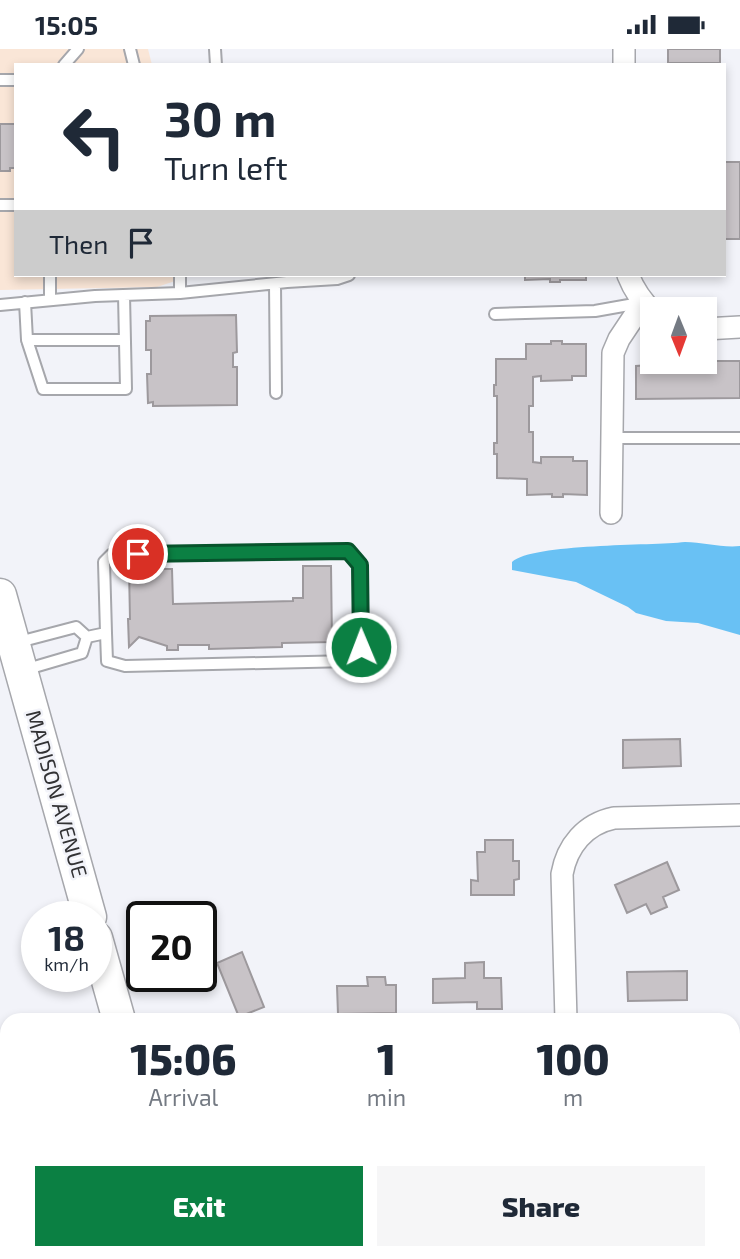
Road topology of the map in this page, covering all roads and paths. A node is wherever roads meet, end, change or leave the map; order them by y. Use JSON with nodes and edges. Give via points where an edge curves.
{"nodes":[{"id":1,"x":78,"y":49,"type":"edge"},
{"id":2,"x":66,"y":63,"type":"edge"},
{"id":3,"x":50,"y":277,"type":"edge"},
{"id":4,"x":180,"y":277,"type":"edge"},
{"id":5,"x":343,"y":277,"type":"edge"},
{"id":6,"x":629,"y":277,"type":"edge"},
{"id":7,"x":275,"y":284,"type":"junction"},
{"id":8,"x":180,"y":293,"type":"junction"},
{"id":9,"x":124,"y":295,"type":"junction"},
{"id":10,"x":640,"y":298,"type":"edge"},
{"id":11,"x":50,"y":300,"type":"junction"},
{"id":12,"x":25,"y":302,"type":"junction"},
{"id":13,"x":0,"y":305,"type":"edge"},
{"id":14,"x":640,"y":308,"type":"edge"},
{"id":15,"x":495,"y":314,"type":"dead end"},
{"id":16,"x":640,"y":316,"type":"edge"},
{"id":17,"x":740,"y":327,"type":"edge"},
{"id":18,"x":718,"y":328,"type":"edge"},
{"id":19,"x":27,"y":340,"type":"junction"},
{"id":20,"x":125,"y":340,"type":"junction"},
{"id":21,"x":276,"y":393,"type":"dead end"},
{"id":22,"x":611,"y":437,"type":"junction"},
{"id":23,"x":740,"y":437,"type":"edge"},
{"id":24,"x":611,"y":513,"type":"dead end"},
{"id":25,"x":0,"y":595,"type":"edge"},
{"id":26,"x":106,"y":633,"type":"junction"},
{"id":27,"x":87,"y":637,"type":"junction"},
{"id":28,"x":9,"y":660,"type":"edge"},
{"id":29,"x":740,"y":815,"type":"edge"},
{"id":30,"x":85,"y":901,"type":"edge"},
{"id":31,"x":111,"y":992,"type":"edge"},
{"id":32,"x":117,"y":1013,"type":"edge"},
{"id":33,"x":566,"y":1013,"type":"edge"}],
"edges":[{"from":1,"to":2,"type":"lane"},
{"from":3,"to":11,"type":"lane"},
{"from":4,"to":8,"type":"lane"},
{"from":5,"to":7,"type":"lane"},
{"from":6,"to":10,"type":"street"},
{"from":7,"to":8,"type":"lane"},
{"from":7,"to":21,"type":"lane"},
{"from":8,"to":9,"type":"lane"},
{"from":9,"to":11,"type":"lane"},
{"from":9,"to":20,"type":"lane"},
{"from":11,"to":12,"type":"lane"},
{"from":12,"to":13,"type":"lane"},
{"from":12,"to":19,"type":"lane"},
{"from":14,"to":15,"type":"lane"},
{"from":16,"to":22,"type":"street","via":[[613,353]]},
{"from":17,"to":18,"type":"street"},
{"from":19,"to":20,"type":"lane"},
{"from":19,"to":20,"type":"lane","via":[[43,389],[126,389]]},
{"from":22,"to":23,"type":"lane"},
{"from":22,"to":24,"type":"street"},
{"from":25,"to":28,"type":"main road","name":"MADISON AVENUE"},
{"from":26,"to":26,"type":"lane","via":[[104,562],[112,554],[348,551],[360,565],[361,647],[351,661],[125,666],[107,661]]},
{"from":26,"to":27,"type":"lane"},
{"from":27,"to":28,"type":"lane","via":[[76,627]]},
{"from":27,"to":28,"type":"lane","via":[[82,653]]},
{"from":28,"to":30,"type":"main road","name":"MADISON AVENUE"},
{"from":29,"to":33,"type":"street","via":[[614,818],[589,829],[576,841],[562,874]]},
{"from":31,"to":32,"type":"main road"}]}
